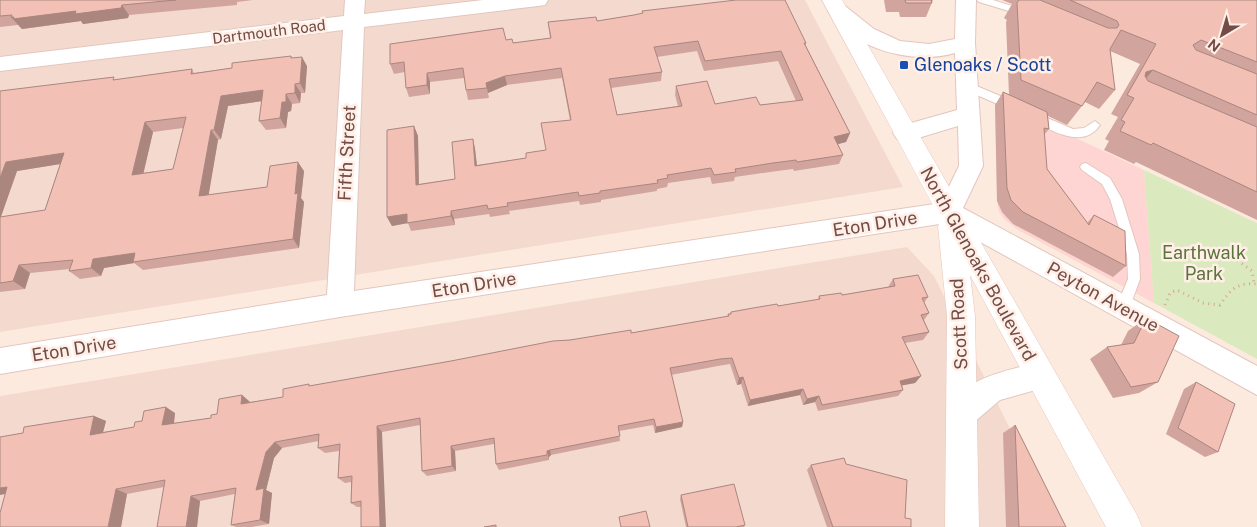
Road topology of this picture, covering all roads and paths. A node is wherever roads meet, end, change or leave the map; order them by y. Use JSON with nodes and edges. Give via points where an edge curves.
{"nodes":[{"id":1,"x":538,"y":0,"type":"edge"},
{"id":2,"x":966,"y":0,"type":"edge"},
{"id":3,"x":982,"y":0,"type":"edge"},
{"id":4,"x":835,"y":6,"type":"edge"},
{"id":5,"x":354,"y":11,"type":"edge"},
{"id":6,"x":1037,"y":18,"type":"edge"},
{"id":7,"x":965,"y":43,"type":"junction"},
{"id":8,"x":0,"y":64,"type":"edge"},
{"id":9,"x":967,"y":86,"type":"junction"},
{"id":10,"x":968,"y":115,"type":"junction"},
{"id":11,"x":1095,"y":125,"type":"dead end"},
{"id":12,"x":905,"y":133,"type":"junction"},
{"id":13,"x":1086,"y":167,"type":"dead end"},
{"id":14,"x":949,"y":212,"type":"junction"},
{"id":15,"x":1233,"y":257,"type":"dead end"},
{"id":16,"x":1256,"y":284,"type":"edge"},
{"id":17,"x":340,"y":305,"type":"junction"},
{"id":18,"x":1123,"y":308,"type":"junction"},
{"id":19,"x":1157,"y":327,"type":"junction"},
{"id":20,"x":0,"y":361,"type":"edge"},
{"id":21,"x":1040,"y":376,"type":"junction"},
{"id":22,"x":1257,"y":381,"type":"edge"},
{"id":23,"x":962,"y":413,"type":"junction"},
{"id":24,"x":962,"y":527,"type":"edge"},
{"id":25,"x":1125,"y":527,"type":"edge"}],
"edges":[{"from":1,"to":5,"type":"street","name":"Dartmouth Road"},
{"from":2,"to":7,"type":"street"},
{"from":3,"to":6,"type":"lane"},
{"from":4,"to":7,"type":"street","via":[[856,29],[877,41],[906,50],[946,50]]},
{"from":4,"to":12,"type":"main road","name":"North Glenoaks Boulevard"},
{"from":5,"to":8,"type":"street","name":"Dartmouth Road"},
{"from":5,"to":17,"type":"street","name":"Fifth Street"},
{"from":7,"to":9,"type":"street"},
{"from":9,"to":10,"type":"street"},
{"from":9,"to":11,"type":"lane","via":[[1070,133],[1083,134]]},
{"from":10,"to":12,"type":"street"},
{"from":10,"to":14,"type":"street","via":[[970,166]]},
{"from":12,"to":14,"type":"main road","name":"North Glenoaks Boulevard"},
{"from":13,"to":18,"type":"lane","via":[[1106,181],[1116,199],[1132,254],[1134,278]]},
{"from":14,"to":17,"type":"street","name":"Eton Drive"},
{"from":14,"to":18,"type":"street","name":"Peyton Avenue"},
{"from":14,"to":21,"type":"main road","name":"North Glenoaks Boulevard"},
{"from":14,"to":23,"type":"main road","name":"Scott Road","via":[[961,316]]},
{"from":15,"to":16,"type":"path","via":[[1252,271]]},
{"from":16,"to":19,"type":"path","via":[[1235,285],[1227,291],[1220,305],[1199,302],[1181,290],[1174,291]]},
{"from":17,"to":20,"type":"street","name":"Eton Drive"},
{"from":18,"to":19,"type":"street","name":"Peyton Avenue"},
{"from":19,"to":22,"type":"street","name":"Peyton Avenue"},
{"from":21,"to":23,"type":"street","via":[[992,388]]},
{"from":21,"to":25,"type":"main road","name":"North Glenoaks Boulevard"},
{"from":23,"to":24,"type":"main road","name":"Scott Road"}]}
